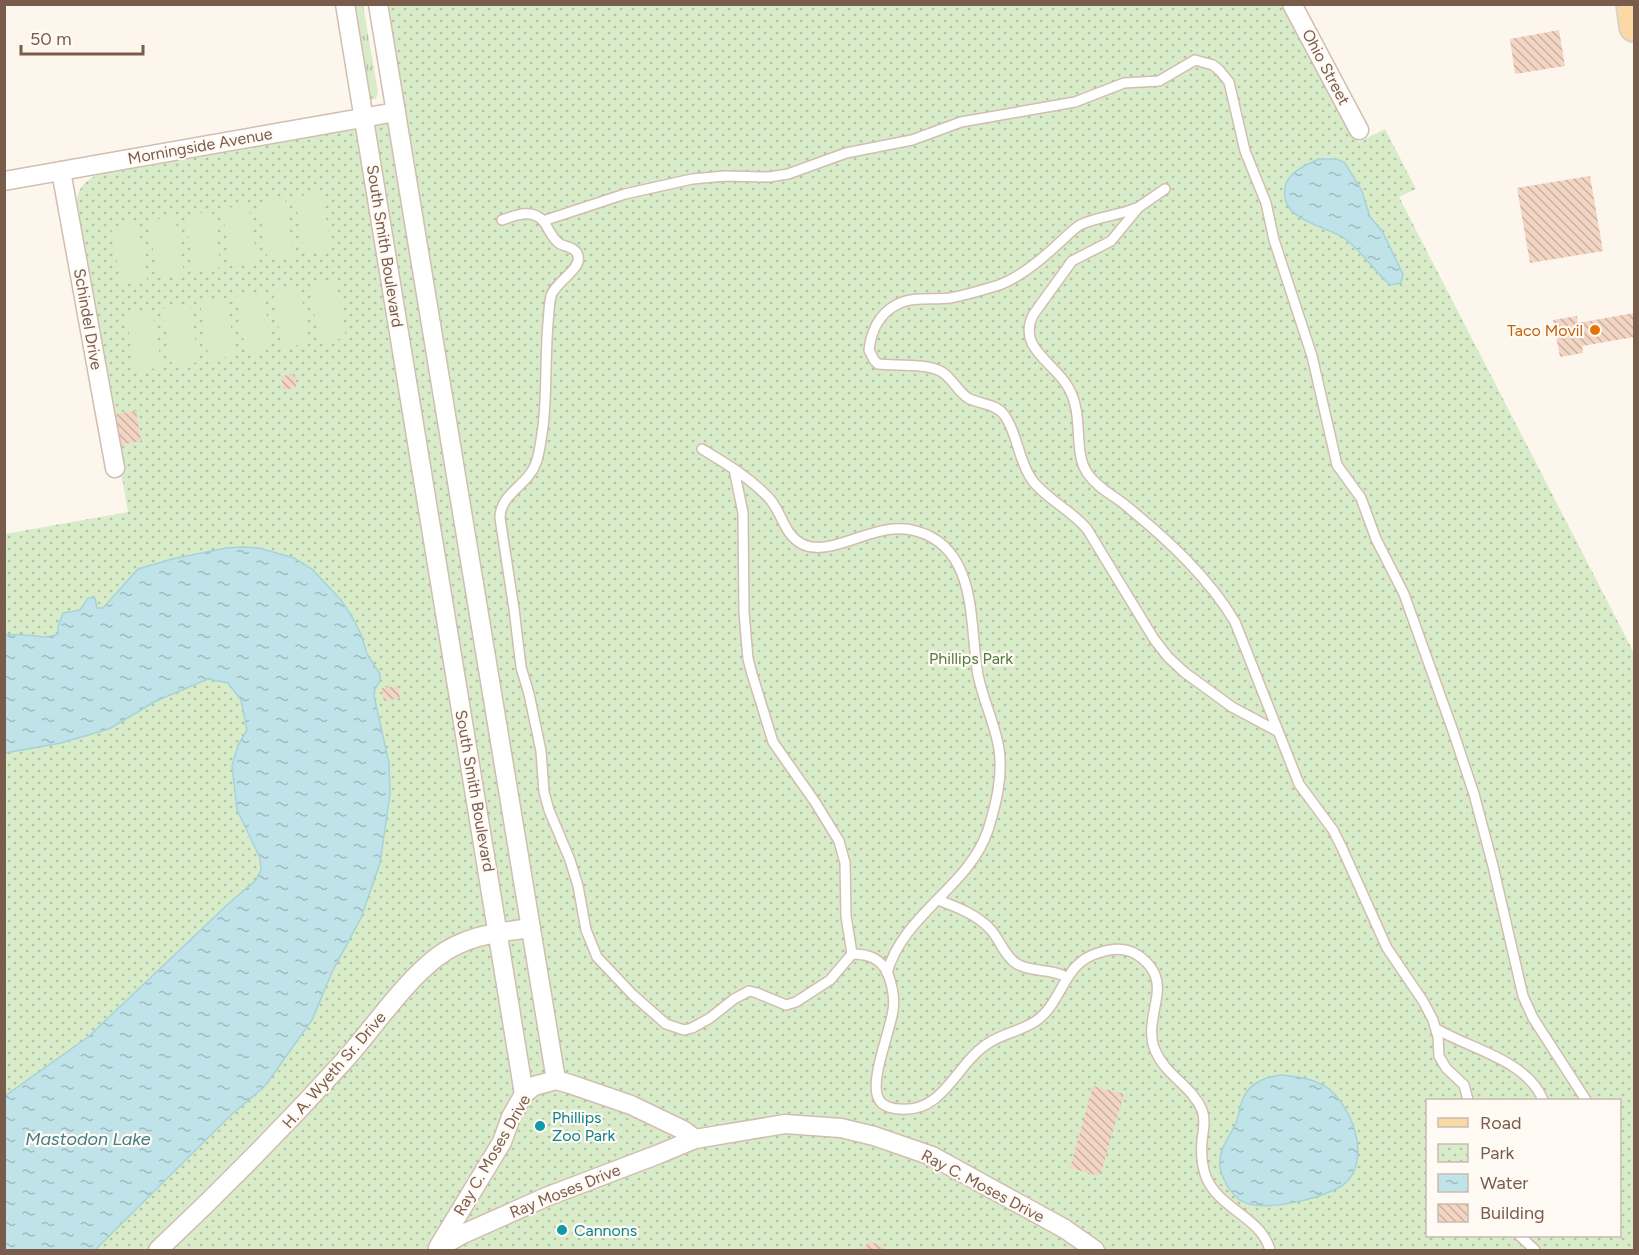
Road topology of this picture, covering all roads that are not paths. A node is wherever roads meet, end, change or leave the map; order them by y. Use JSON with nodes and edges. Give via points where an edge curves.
{"nodes":[{"id":1,"x":345,"y":4,"type":"edge"},
{"id":2,"x":378,"y":4,"type":"edge"},
{"id":3,"x":1292,"y":4,"type":"edge"},
{"id":4,"x":1631,"y":4,"type":"edge"},
{"id":5,"x":1635,"y":27,"type":"edge"},
{"id":6,"x":396,"y":112,"type":"junction"},
{"id":7,"x":363,"y":117,"type":"junction"},
{"id":8,"x":1359,"y":130,"type":"dead end"},
{"id":9,"x":61,"y":171,"type":"junction"},
{"id":10,"x":4,"y":181,"type":"edge"},
{"id":11,"x":1165,"y":189,"type":"dead end"},
{"id":12,"x":1139,"y":207,"type":"junction"},
{"id":13,"x":502,"y":220,"type":"dead end"},
{"id":14,"x":543,"y":221,"type":"junction"},
{"id":15,"x":702,"y":449,"type":"dead end"},
{"id":16,"x":115,"y":468,"type":"dead end"},
{"id":17,"x":734,"y":469,"type":"junction"},
{"id":18,"x":457,"y":483,"type":"junction"},
{"id":19,"x":424,"y":488,"type":"junction"},
{"id":20,"x":1277,"y":731,"type":"junction"},
{"id":21,"x":938,"y":900,"type":"junction"},
{"id":22,"x":531,"y":928,"type":"junction"},
{"id":23,"x":499,"y":932,"type":"junction"},
{"id":24,"x":852,"y":954,"type":"junction"},
{"id":25,"x":887,"y":973,"type":"junction"},
{"id":26,"x":1066,"y":977,"type":"junction"},
{"id":27,"x":1437,"y":1029,"type":"junction"},
{"id":28,"x":556,"y":1080,"type":"junction"},
{"id":29,"x":524,"y":1094,"type":"junction"},
{"id":30,"x":1468,"y":1099,"type":"edge"},
{"id":31,"x":1542,"y":1099,"type":"edge"},
{"id":32,"x":1585,"y":1099,"type":"edge"},
{"id":33,"x":695,"y":1138,"type":"junction"},
{"id":34,"x":1521,"y":1237,"type":"edge"},
{"id":35,"x":437,"y":1250,"type":"edge"},
{"id":36,"x":158,"y":1251,"type":"edge"},
{"id":37,"x":1095,"y":1251,"type":"edge"},
{"id":38,"x":1270,"y":1251,"type":"edge"},
{"id":39,"x":1535,"y":1251,"type":"edge"}],
"edges":[{"from":1,"to":7,"type":"street","name":"South Smith Boulevard"},
{"from":2,"to":6,"type":"street","name":"South Smith Boulevard"},
{"from":3,"to":8,"type":"street","name":"Ohio Street"},
{"from":4,"to":5,"type":"main road"},
{"from":6,"to":7,"type":"street","name":"Morningside Avenue"},
{"from":6,"to":18,"type":"street","name":"South Smith Boulevard"},
{"from":7,"to":9,"type":"street","name":"Morningside Avenue"},
{"from":7,"to":19,"type":"street","name":"South Smith Boulevard"},
{"from":9,"to":10,"type":"street","name":"Morningside Avenue"},
{"from":9,"to":16,"type":"street","name":"Schindel Drive"},
{"from":11,"to":12,"type":"lane"},
{"from":12,"to":20,"type":"lane","via":[[1111,241],[1072,261],[1034,315],[1029,332],[1042,359],[1073,395],[1081,459],[1087,474],[1131,509],[1220,597],[1243,639]]},
{"from":12,"to":20,"type":"lane","via":[[1078,226],[1012,279],[966,294],[897,304],[875,327],[869,351],[878,363],[938,370],[966,397],[992,405],[1004,414],[1031,478],[1086,529],[1161,650],[1232,707]]},
{"from":13,"to":14,"type":"lane","via":[[528,213]]},
{"from":14,"to":24,"type":"lane","via":[[555,239],[574,250],[579,259],[551,295],[537,462],[504,501],[500,518],[521,667],[541,751],[544,792],[570,861],[591,944],[597,957],[633,995],[666,1024],[684,1030],[705,1022],[749,991],[786,1005],[796,1002],[830,980]]},
{"from":14,"to":32,"type":"lane","via":[[625,194],[692,179],[788,174],[846,153],[912,140],[961,122],[1075,102],[1124,83],[1159,81],[1195,60],[1221,71],[1231,88],[1245,151],[1266,203],[1312,356],[1337,465],[1361,498],[1376,539],[1404,594],[1461,753],[1493,866],[1523,996]]},
{"from":15,"to":17,"type":"lane"},
{"from":17,"to":21,"type":"lane","via":[[771,500],[789,534],[801,543],[825,547],[878,530],[917,531],[946,549],[963,576],[972,607],[978,673],[999,750],[999,786],[983,843]]},
{"from":17,"to":24,"type":"lane","via":[[743,513],[748,659],[772,742],[839,842],[845,863],[845,907]]},
{"from":18,"to":19,"type":"street"},
{"from":18,"to":22,"type":"street","name":"South Smith Boulevard"},
{"from":19,"to":23,"type":"street","name":"South Smith Boulevard"},
{"from":20,"to":27,"type":"lane","via":[[1299,784],[1333,830],[1388,948]]},
{"from":21,"to":25,"type":"lane","via":[[903,938]]},
{"from":21,"to":26,"type":"lane","via":[[982,921],[1017,964]]},
{"from":22,"to":23,"type":"street","name":"H. A. Wyeth Sr. Drive"},
{"from":22,"to":28,"type":"street","name":"South Smith Boulevard"},
{"from":23,"to":29,"type":"street","name":"South Smith Boulevard"},
{"from":23,"to":36,"type":"street","name":"H. A. Wyeth Sr. Drive","via":[[471,938],[437,958],[399,995],[288,1124]]},
{"from":24,"to":25,"type":"lane","via":[[876,958]]},
{"from":25,"to":26,"type":"lane","via":[[894,1006],[876,1087],[881,1103],[900,1109],[932,1102],[979,1049],[1035,1022],[1050,1006]]},
{"from":26,"to":38,"type":"lane","via":[[1091,955],[1118,948],[1142,958],[1150,968],[1156,983],[1151,1023],[1153,1045],[1164,1066],[1192,1093],[1203,1112],[1206,1178],[1221,1199],[1262,1233]]},
{"from":27,"to":30,"type":"lane","via":[[1438,1056],[1464,1085]]},
{"from":27,"to":31,"type":"lane","via":[[1522,1073],[1536,1086]]},
{"from":28,"to":29,"type":"street","name":"Ray C. Moses Drive","via":[[534,1086]]},
{"from":28,"to":33,"type":"street","via":[[631,1105]]},
{"from":29,"to":35,"type":"street","name":"Ray C. Moses Drive","via":[[502,1142]]},
{"from":33,"to":35,"type":"street","name":"Ray Moses Drive","via":[[546,1197],[463,1234]]},
{"from":33,"to":37,"type":"street","name":"Ray C. Moses Drive","via":[[785,1124],[841,1128],[874,1136],[932,1156],[1065,1229]]},
{"from":34,"to":39,"type":"lane"}]}
